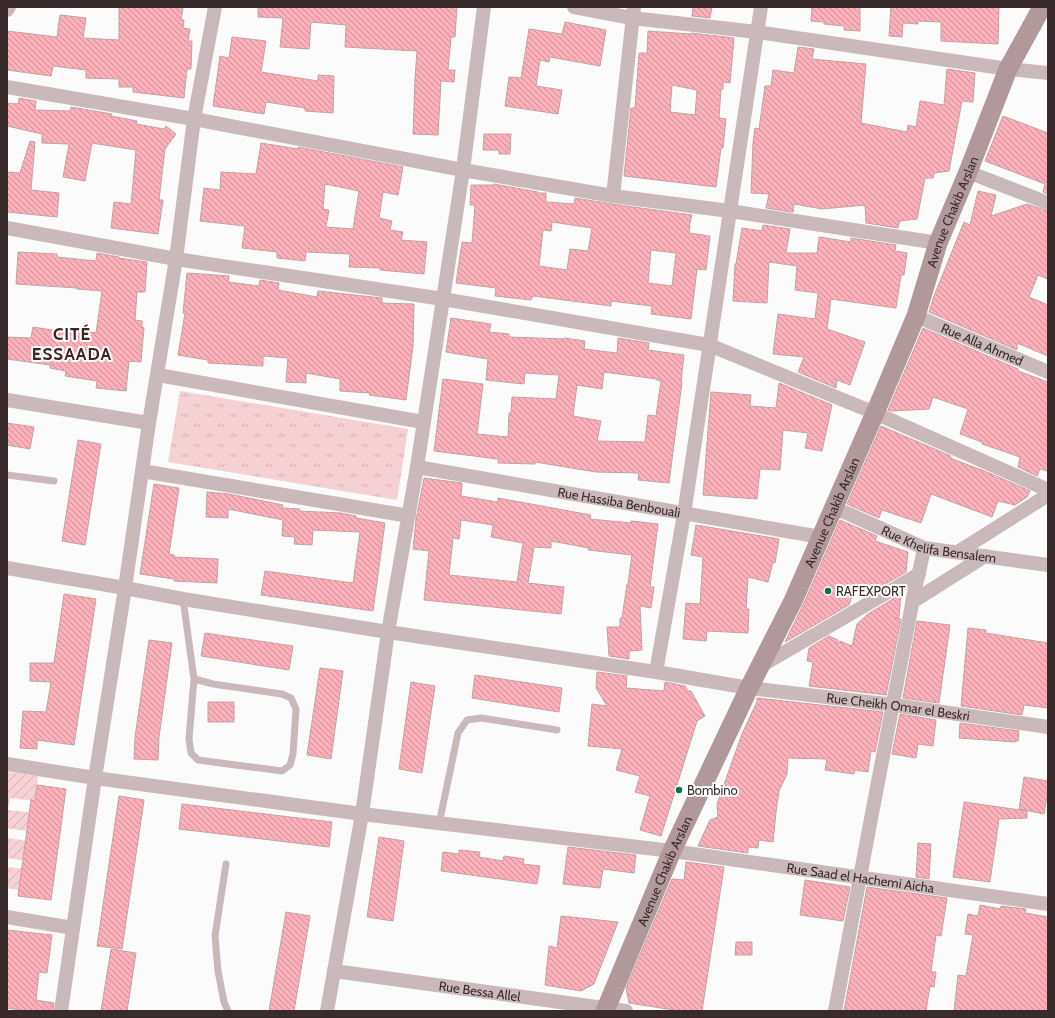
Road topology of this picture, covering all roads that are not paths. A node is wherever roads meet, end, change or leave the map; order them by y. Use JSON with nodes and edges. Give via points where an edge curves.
{"nodes":[{"id":1,"x":9,"y":7,"type":"edge"},
{"id":2,"x":215,"y":7,"type":"edge"},
{"id":3,"x":484,"y":7,"type":"edge"},
{"id":4,"x":574,"y":7,"type":"edge"},
{"id":5,"x":761,"y":7,"type":"edge"},
{"id":6,"x":1042,"y":7,"type":"edge"},
{"id":7,"x":7,"y":10,"type":"edge"},
{"id":8,"x":633,"y":12,"type":"edge"},
{"id":9,"x":757,"y":32,"type":"junction"},
{"id":10,"x":1008,"y":69,"type":"junction"},
{"id":11,"x":1048,"y":73,"type":"edge"},
{"id":12,"x":7,"y":87,"type":"edge"},
{"id":13,"x":194,"y":119,"type":"junction"},
{"id":14,"x":463,"y":170,"type":"junction"},
{"id":15,"x":968,"y":172,"type":"junction"},
{"id":16,"x":613,"y":196,"type":"junction"},
{"id":17,"x":1048,"y":203,"type":"edge"},
{"id":18,"x":730,"y":211,"type":"junction"},
{"id":19,"x":7,"y":228,"type":"edge"},
{"id":20,"x":938,"y":243,"type":"junction"},
{"id":21,"x":176,"y":259,"type":"junction"},
{"id":22,"x":443,"y":299,"type":"junction"},
{"id":23,"x":916,"y":316,"type":"junction"},
{"id":24,"x":709,"y":345,"type":"junction"},
{"id":25,"x":1048,"y":372,"type":"edge"},
{"id":26,"x":158,"y":375,"type":"junction"},
{"id":27,"x":7,"y":400,"type":"edge"},
{"id":28,"x":875,"y":413,"type":"junction"},
{"id":29,"x":423,"y":422,"type":"junction"},
{"id":30,"x":149,"y":423,"type":"junction"},
{"id":31,"x":417,"y":467,"type":"junction"},
{"id":32,"x":142,"y":471,"type":"junction"},
{"id":33,"x":7,"y":475,"type":"edge"},
{"id":34,"x":54,"y":481,"type":"dead end"},
{"id":35,"x":1048,"y":490,"type":"edge"},
{"id":36,"x":1048,"y":495,"type":"edge"},
{"id":37,"x":834,"y":508,"type":"junction"},
{"id":38,"x":684,"y":514,"type":"junction"},
{"id":39,"x":409,"y":516,"type":"junction"},
{"id":40,"x":821,"y":537,"type":"junction"},
{"id":41,"x":924,"y":548,"type":"junction"},
{"id":42,"x":958,"y":552,"type":"junction"},
{"id":43,"x":985,"y":556,"type":"junction"},
{"id":44,"x":1048,"y":565,"type":"edge"},
{"id":45,"x":7,"y":568,"type":"edge"},
{"id":46,"x":919,"y":574,"type":"junction"},
{"id":47,"x":125,"y":588,"type":"junction"},
{"id":48,"x":183,"y":599,"type":"junction"},
{"id":49,"x":912,"y":602,"type":"junction"},
{"id":50,"x":388,"y":632,"type":"junction"},
{"id":51,"x":759,"y":668,"type":"junction"},
{"id":52,"x":656,"y":672,"type":"junction"},
{"id":53,"x":194,"y":680,"type":"junction"},
{"id":54,"x":749,"y":688,"type":"junction"},
{"id":55,"x":894,"y":705,"type":"junction"},
{"id":56,"x":1048,"y":727,"type":"edge"},
{"id":57,"x":557,"y":730,"type":"dead end"},
{"id":58,"x":7,"y":764,"type":"edge"},
{"id":59,"x":94,"y":778,"type":"junction"},
{"id":60,"x":362,"y":814,"type":"junction"},
{"id":61,"x":439,"y":824,"type":"junction"},
{"id":62,"x":672,"y":851,"type":"junction"},
{"id":63,"x":226,"y":864,"type":"dead end"},
{"id":64,"x":860,"y":877,"type":"junction"},
{"id":65,"x":1048,"y":904,"type":"edge"},
{"id":66,"x":7,"y":918,"type":"edge"},
{"id":67,"x":73,"y":928,"type":"junction"},
{"id":68,"x":334,"y":971,"type":"junction"},
{"id":69,"x":606,"y":1010,"type":"edge"},
{"id":70,"x":61,"y":1011,"type":"edge"},
{"id":71,"x":228,"y":1011,"type":"edge"},
{"id":72,"x":327,"y":1011,"type":"edge"},
{"id":73,"x":626,"y":1011,"type":"edge"},
{"id":74,"x":835,"y":1011,"type":"edge"}],
"edges":[{"from":1,"to":7,"type":"street"},
{"from":2,"to":13,"type":"street"},
{"from":3,"to":14,"type":"street"},
{"from":4,"to":8,"type":"street"},
{"from":5,"to":9,"type":"street"},
{"from":6,"to":10,"type":"main road","name":"Avenue Chakib Arslan"},
{"from":8,"to":9,"type":"street"},
{"from":8,"to":16,"type":"street"},
{"from":9,"to":10,"type":"street"},
{"from":9,"to":18,"type":"street"},
{"from":10,"to":11,"type":"street"},
{"from":10,"to":15,"type":"main road","name":"Avenue Chakib Arslan"},
{"from":12,"to":13,"type":"street"},
{"from":13,"to":14,"type":"street"},
{"from":13,"to":21,"type":"street"},
{"from":14,"to":16,"type":"street"},
{"from":14,"to":22,"type":"street"},
{"from":15,"to":17,"type":"street"},
{"from":15,"to":20,"type":"main road","name":"Avenue Chakib Arslan"},
{"from":16,"to":18,"type":"street"},
{"from":18,"to":20,"type":"street"},
{"from":18,"to":24,"type":"street"},
{"from":19,"to":21,"type":"street"},
{"from":20,"to":23,"type":"main road","name":"Avenue Chakib Arslan"},
{"from":21,"to":22,"type":"street"},
{"from":21,"to":26,"type":"street"},
{"from":22,"to":24,"type":"street"},
{"from":22,"to":29,"type":"street"},
{"from":23,"to":25,"type":"street","name":"Rue Alla Ahmed"},
{"from":23,"to":28,"type":"main road","name":"Avenue Chakib Arslan"},
{"from":24,"to":28,"type":"street"},
{"from":24,"to":38,"type":"street"},
{"from":26,"to":29,"type":"street"},
{"from":26,"to":30,"type":"street"},
{"from":27,"to":30,"type":"street"},
{"from":28,"to":35,"type":"street"},
{"from":28,"to":37,"type":"main road","name":"Avenue Chakib Arslan"},
{"from":29,"to":31,"type":"street"},
{"from":30,"to":32,"type":"street"},
{"from":31,"to":38,"type":"street","name":"Rue Hassiba Benbouali"},
{"from":31,"to":39,"type":"street"},
{"from":32,"to":39,"type":"street"},
{"from":32,"to":47,"type":"street"},
{"from":33,"to":34,"type":"lane"},
{"from":36,"to":42,"type":"street"},
{"from":37,"to":40,"type":"main road","name":"Avenue Chakib Arslan"},
{"from":37,"to":41,"type":"street","name":"Rue Khelifa Bensalem"},
{"from":38,"to":40,"type":"street","name":"Rue Hassiba Benbouali"},
{"from":38,"to":52,"type":"street"},
{"from":39,"to":50,"type":"street"},
{"from":40,"to":51,"type":"main road","name":"Avenue Chakib Arslan","via":[[794,601]]},
{"from":41,"to":42,"type":"street","name":"Rue Khelifa Bensalem"},
{"from":41,"to":46,"type":"street"},
{"from":42,"to":43,"type":"street","name":"Rue Khelifa Bensalem"},
{"from":43,"to":44,"type":"street","name":"Rue Khelifa Bensalem"},
{"from":43,"to":49,"type":"street"},
{"from":45,"to":47,"type":"street","name":"Rue Cheikh Omar el Beskri"},
{"from":46,"to":49,"type":"street"},
{"from":46,"to":51,"type":"street"},
{"from":47,"to":48,"type":"street","name":"Rue Cheikh Omar el Beskri"},
{"from":47,"to":59,"type":"street"},
{"from":48,"to":50,"type":"street","name":"Rue Cheikh Omar el Beskri"},
{"from":48,"to":53,"type":"lane"},
{"from":49,"to":55,"type":"street"},
{"from":50,"to":52,"type":"street","name":"Rue Cheikh Omar el Beskri"},
{"from":50,"to":60,"type":"street"},
{"from":51,"to":54,"type":"main road","name":"Avenue Chakib Arslan"},
{"from":52,"to":54,"type":"street","name":"Rue Cheikh Omar el Beskri"},
{"from":53,"to":53,"type":"lane","via":[[282,694],[292,698],[296,708],[290,764],[282,771],[198,760],[191,753],[189,739]]},
{"from":54,"to":55,"type":"street","name":"Rue Cheikh Omar el Beskri"},
{"from":54,"to":62,"type":"main road","name":"Avenue Chakib Arslan"},
{"from":55,"to":56,"type":"street","name":"Rue Cheikh Omar el Beskri"},
{"from":55,"to":64,"type":"street"},
{"from":57,"to":61,"type":"lane","via":[[481,718],[467,720],[458,733]]},
{"from":58,"to":59,"type":"street","name":"Rue Saad el Hachemi Aicha"},
{"from":59,"to":60,"type":"street","name":"Rue Saad el Hachemi Aicha"},
{"from":59,"to":67,"type":"street"},
{"from":60,"to":61,"type":"street","name":"Rue Saad el Hachemi Aicha"},
{"from":60,"to":68,"type":"street"},
{"from":61,"to":62,"type":"street","name":"Rue Saad el Hachemi Aicha"},
{"from":62,"to":64,"type":"street","name":"Rue Saad el Hachemi Aicha"},
{"from":62,"to":69,"type":"main road","name":"Avenue Chakib Arslan"},
{"from":63,"to":71,"type":"lane","via":[[215,936],[218,972]]},
{"from":64,"to":65,"type":"street","name":"Rue Saad el Hachemi Aicha"},
{"from":64,"to":74,"type":"street"},
{"from":66,"to":67,"type":"street"},
{"from":67,"to":70,"type":"street"},
{"from":68,"to":69,"type":"street","name":"Rue Bessa Allel"},
{"from":68,"to":72,"type":"street"},
{"from":69,"to":73,"type":"street","name":"Rue Bessa Allel"}]}
